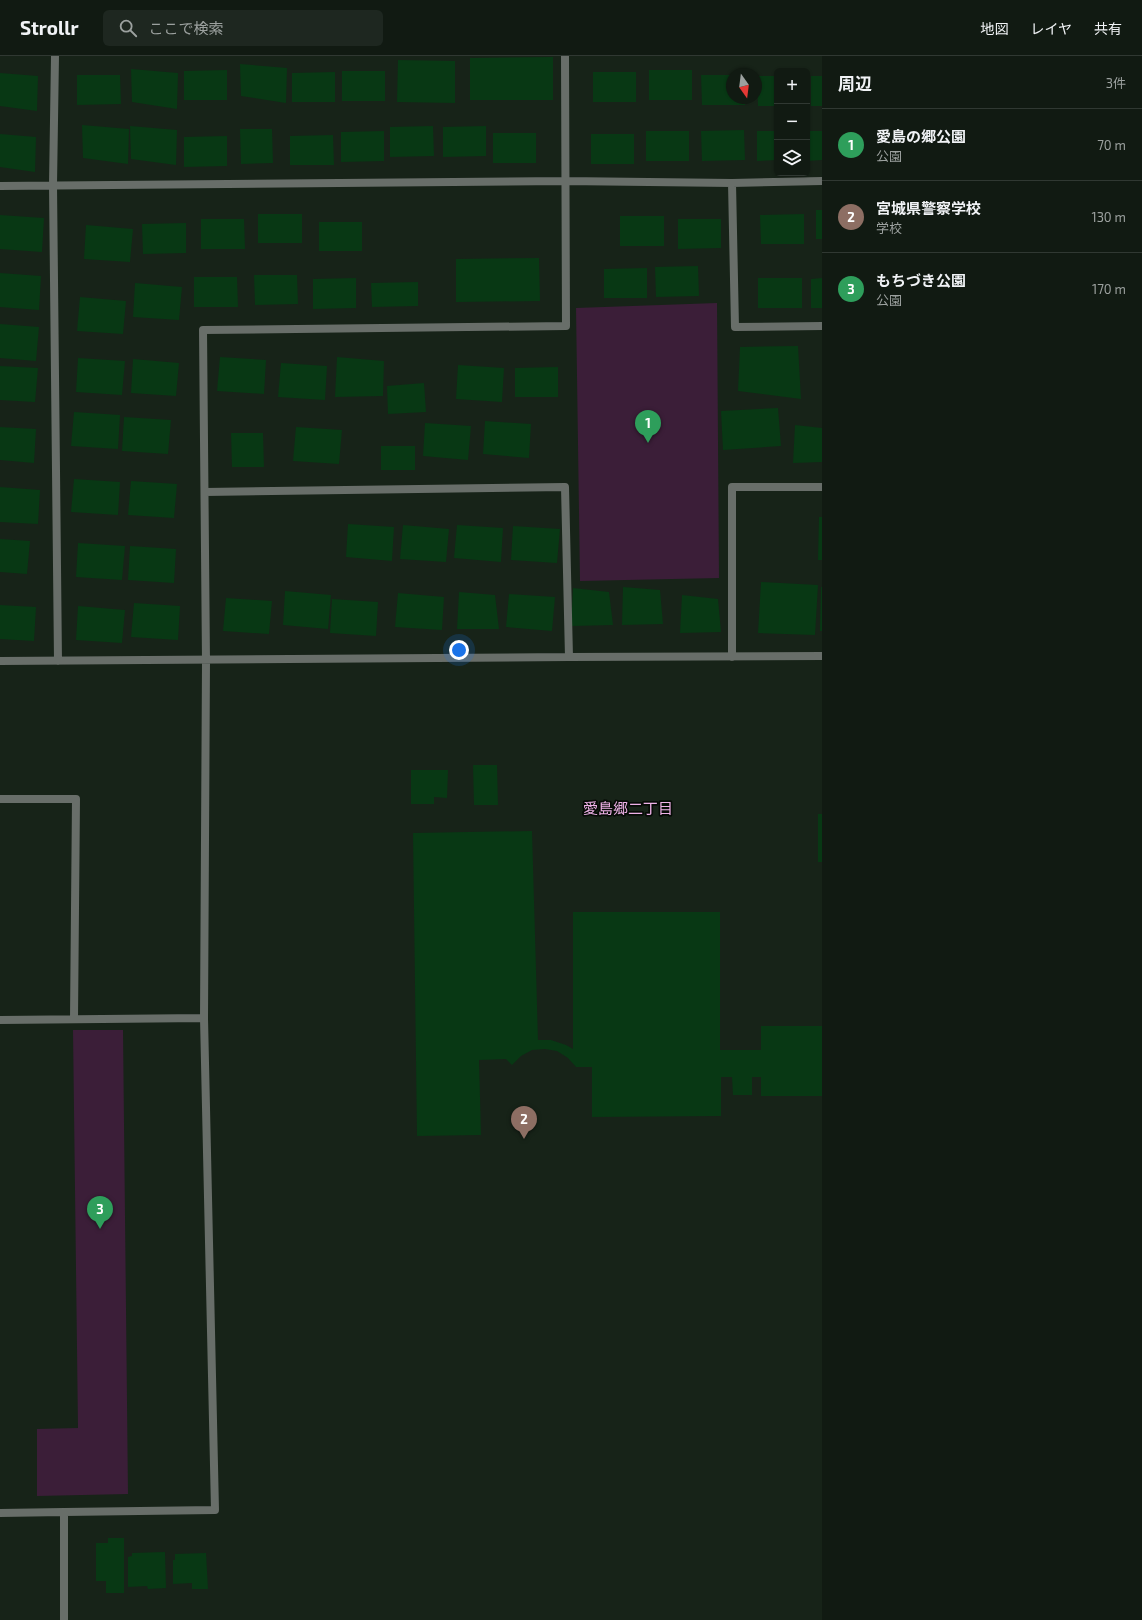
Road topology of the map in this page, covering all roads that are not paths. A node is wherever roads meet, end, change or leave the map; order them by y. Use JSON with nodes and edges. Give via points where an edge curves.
{"nodes":[{"id":1,"x":55,"y":56,"type":"edge"},
{"id":2,"x":565,"y":56,"type":"edge"},
{"id":3,"x":565,"y":181,"type":"junction"},
{"id":4,"x":822,"y":181,"type":"edge"},
{"id":5,"x":732,"y":183,"type":"junction"},
{"id":6,"x":52,"y":185,"type":"junction"},
{"id":7,"x":0,"y":186,"type":"edge"},
{"id":8,"x":822,"y":326,"type":"edge"},
{"id":9,"x":822,"y":487,"type":"edge"},
{"id":10,"x":205,"y":492,"type":"junction"},
{"id":11,"x":822,"y":656,"type":"edge"},
{"id":12,"x":569,"y":657,"type":"junction"},
{"id":13,"x":732,"y":657,"type":"junction"},
{"id":14,"x":0,"y":661,"type":"edge"},
{"id":15,"x":58,"y":661,"type":"junction"},
{"id":16,"x":206,"y":661,"type":"junction"},
{"id":17,"x":0,"y":799,"type":"edge"},
{"id":18,"x":204,"y":1018,"type":"junction"},
{"id":19,"x":74,"y":1019,"type":"junction"},
{"id":20,"x":0,"y":1020,"type":"edge"},
{"id":21,"x":0,"y":1512,"type":"edge"},
{"id":22,"x":64,"y":1512,"type":"junction"},
{"id":23,"x":64,"y":1620,"type":"edge"}],
"edges":[{"from":1,"to":6,"type":"street"},
{"from":2,"to":3,"type":"street"},
{"from":3,"to":5,"type":"street"},
{"from":3,"to":6,"type":"street"},
{"from":3,"to":10,"type":"street","via":[[566,326],[203,330]]},
{"from":4,"to":5,"type":"street"},
{"from":5,"to":8,"type":"street","via":[[735,327]]},
{"from":6,"to":7,"type":"street"},
{"from":6,"to":15,"type":"street"},
{"from":9,"to":13,"type":"street","via":[[732,488]]},
{"from":10,"to":12,"type":"street","via":[[564,487]]},
{"from":10,"to":16,"type":"street"},
{"from":11,"to":13,"type":"street"},
{"from":12,"to":13,"type":"street"},
{"from":12,"to":16,"type":"street"},
{"from":14,"to":15,"type":"street"},
{"from":15,"to":16,"type":"street"},
{"from":16,"to":18,"type":"street"},
{"from":17,"to":19,"type":"street","via":[[76,799]]},
{"from":18,"to":19,"type":"street"},
{"from":18,"to":22,"type":"street","via":[[215,1510]]},
{"from":19,"to":20,"type":"street"},
{"from":21,"to":22,"type":"street"},
{"from":22,"to":23,"type":"street"}]}
